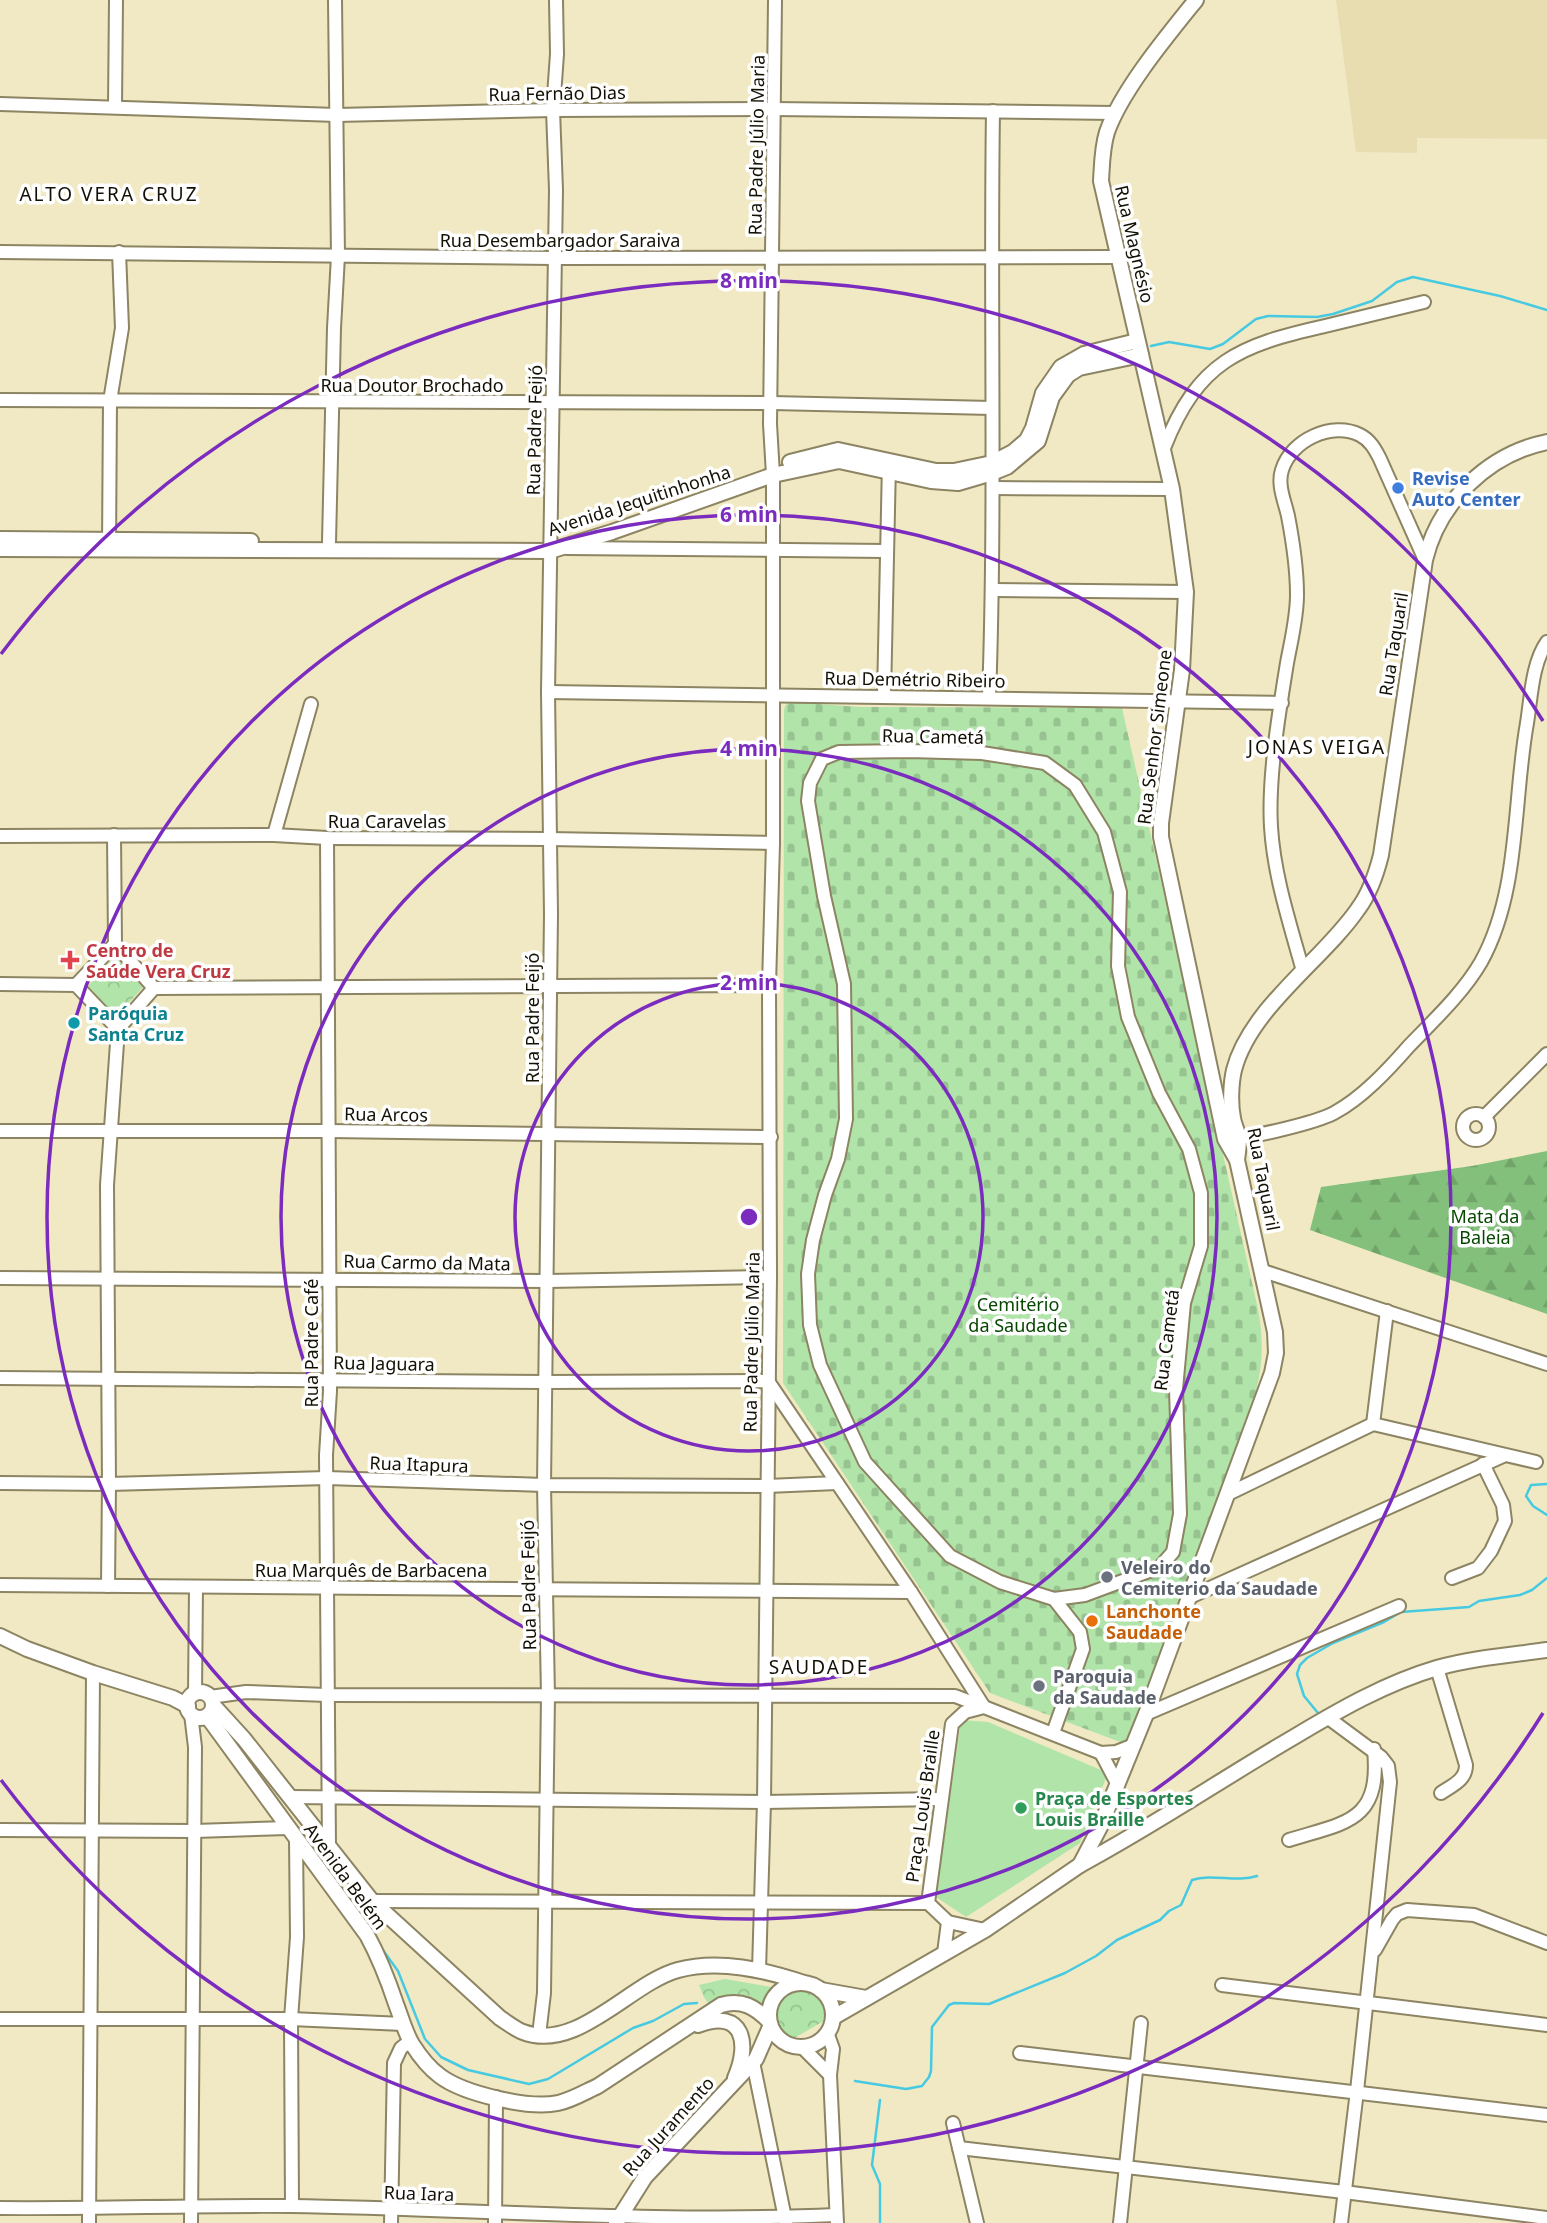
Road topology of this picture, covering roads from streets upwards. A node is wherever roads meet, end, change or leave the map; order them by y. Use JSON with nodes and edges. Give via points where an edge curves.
{"nodes":[{"id":1,"x":116,"y":0,"type":"edge"},
{"id":2,"x":335,"y":0,"type":"edge"},
{"id":3,"x":556,"y":0,"type":"edge"},
{"id":4,"x":775,"y":0,"type":"edge"},
{"id":5,"x":1196,"y":0,"type":"edge"},
{"id":6,"x":0,"y":104,"type":"edge"},
{"id":7,"x":116,"y":107,"type":"junction"},
{"id":8,"x":773,"y":109,"type":"junction"},
{"id":9,"x":553,"y":110,"type":"junction"},
{"id":10,"x":993,"y":111,"type":"junction"},
{"id":11,"x":1115,"y":113,"type":"junction"},
{"id":12,"x":337,"y":115,"type":"junction"},
{"id":13,"x":0,"y":252,"type":"edge"},
{"id":14,"x":119,"y":252,"type":"junction"},
{"id":15,"x":338,"y":256,"type":"junction"},
{"id":16,"x":991,"y":256,"type":"junction"},
{"id":17,"x":1119,"y":257,"type":"junction"},
{"id":18,"x":554,"y":258,"type":"junction"},
{"id":19,"x":772,"y":258,"type":"junction"},
{"id":20,"x":1424,"y":302,"type":"dead end"},
{"id":21,"x":1139,"y":348,"type":"junction"},
{"id":22,"x":0,"y":400,"type":"edge"},
{"id":23,"x":110,"y":401,"type":"junction"},
{"id":24,"x":332,"y":403,"type":"junction"},
{"id":25,"x":772,"y":403,"type":"junction"},
{"id":26,"x":552,"y":404,"type":"junction"},
{"id":27,"x":992,"y":408,"type":"junction"},
{"id":28,"x":1547,"y":442,"type":"edge"},
{"id":29,"x":1164,"y":448,"type":"junction"},
{"id":30,"x":888,"y":466,"type":"junction"},
{"id":31,"x":992,"y":468,"type":"junction"},
{"id":32,"x":773,"y":470,"type":"junction"},
{"id":33,"x":993,"y":488,"type":"junction"},
{"id":34,"x":1172,"y":489,"type":"junction"},
{"id":35,"x":611,"y":528,"type":"junction"},
{"id":36,"x":0,"y":539,"type":"edge"},
{"id":37,"x":329,"y":542,"type":"junction"},
{"id":38,"x":109,"y":544,"type":"junction"},
{"id":39,"x":182,"y":545,"type":"junction"},
{"id":40,"x":553,"y":547,"type":"junction"},
{"id":41,"x":619,"y":548,"type":"junction"},
{"id":42,"x":0,"y":549,"type":"edge"},
{"id":43,"x":773,"y":550,"type":"junction"},
{"id":44,"x":886,"y":551,"type":"junction"},
{"id":45,"x":1425,"y":560,"type":"junction"},
{"id":46,"x":993,"y":590,"type":"junction"},
{"id":47,"x":1186,"y":592,"type":"junction"},
{"id":48,"x":1547,"y":642,"type":"edge"},
{"id":49,"x":548,"y":692,"type":"junction"},
{"id":50,"x":773,"y":694,"type":"junction"},
{"id":51,"x":884,"y":696,"type":"junction"},
{"id":52,"x":989,"y":698,"type":"junction"},
{"id":53,"x":1179,"y":700,"type":"junction"},
{"id":54,"x":1282,"y":703,"type":"junction"},
{"id":55,"x":311,"y":704,"type":"dead end"},
{"id":56,"x":114,"y":835,"type":"junction"},
{"id":57,"x":274,"y":835,"type":"junction"},
{"id":58,"x":0,"y":836,"type":"edge"},
{"id":59,"x":327,"y":838,"type":"junction"},
{"id":60,"x":549,"y":839,"type":"junction"},
{"id":61,"x":773,"y":843,"type":"junction"},
{"id":62,"x":115,"y":944,"type":"junction"},
{"id":63,"x":1303,"y":971,"type":"junction"},
{"id":64,"x":0,"y":984,"type":"edge"},
{"id":65,"x":76,"y":985,"type":"junction"},
{"id":66,"x":769,"y":985,"type":"junction"},
{"id":67,"x":549,"y":986,"type":"junction"},
{"id":68,"x":328,"y":987,"type":"junction"},
{"id":69,"x":154,"y":988,"type":"junction"},
{"id":70,"x":118,"y":1029,"type":"junction"},
{"id":71,"x":1547,"y":1054,"type":"edge"},
{"id":72,"x":1484,"y":1117,"type":"dead end"},
{"id":73,"x":0,"y":1131,"type":"edge"},
{"id":74,"x":330,"y":1131,"type":"junction"},
{"id":75,"x":111,"y":1132,"type":"junction"},
{"id":76,"x":549,"y":1133,"type":"junction"},
{"id":77,"x":771,"y":1137,"type":"junction"},
{"id":78,"x":1232,"y":1139,"type":"junction"},
{"id":79,"x":1263,"y":1271,"type":"junction"},
{"id":80,"x":770,"y":1277,"type":"junction"},
{"id":81,"x":0,"y":1278,"type":"edge"},
{"id":82,"x":108,"y":1279,"type":"junction"},
{"id":83,"x":328,"y":1279,"type":"junction"},
{"id":84,"x":548,"y":1281,"type":"junction"},
{"id":85,"x":1387,"y":1311,"type":"junction"},
{"id":86,"x":1547,"y":1364,"type":"edge"},
{"id":87,"x":0,"y":1378,"type":"edge"},
{"id":88,"x":109,"y":1378,"type":"junction"},
{"id":89,"x":329,"y":1380,"type":"junction"},
{"id":90,"x":768,"y":1381,"type":"junction"},
{"id":91,"x":546,"y":1382,"type":"junction"},
{"id":92,"x":1373,"y":1424,"type":"junction"},
{"id":93,"x":1503,"y":1456,"type":"junction"},
{"id":94,"x":1536,"y":1462,"type":"dead end"},
{"id":95,"x":1483,"y":1464,"type":"junction"},
{"id":96,"x":327,"y":1478,"type":"junction"},
{"id":97,"x":0,"y":1483,"type":"edge"},
{"id":98,"x":837,"y":1483,"type":"junction"},
{"id":99,"x":109,"y":1485,"type":"junction"},
{"id":100,"x":544,"y":1485,"type":"junction"},
{"id":101,"x":767,"y":1486,"type":"junction"},
{"id":102,"x":1230,"y":1493,"type":"junction"},
{"id":103,"x":1452,"y":1578,"type":"dead end"},
{"id":104,"x":0,"y":1585,"type":"edge"},
{"id":105,"x":108,"y":1586,"type":"junction"},
{"id":106,"x":196,"y":1587,"type":"junction"},
{"id":107,"x":328,"y":1587,"type":"junction"},
{"id":108,"x":547,"y":1589,"type":"junction"},
{"id":109,"x":766,"y":1592,"type":"junction"},
{"id":110,"x":911,"y":1592,"type":"junction"},
{"id":111,"x":1190,"y":1597,"type":"junction"},
{"id":112,"x":1054,"y":1599,"type":"junction"},
{"id":113,"x":1399,"y":1606,"type":"dead end"},
{"id":114,"x":0,"y":1636,"type":"edge"},
{"id":115,"x":1547,"y":1650,"type":"edge"},
{"id":116,"x":1437,"y":1668,"type":"junction"},
{"id":117,"x":93,"y":1674,"type":"junction"},
{"id":118,"x":327,"y":1695,"type":"junction"},
{"id":119,"x":548,"y":1696,"type":"junction"},
{"id":120,"x":766,"y":1697,"type":"junction"},
{"id":121,"x":938,"y":1697,"type":"junction"},
{"id":122,"x":200,"y":1706,"type":"junction"},
{"id":123,"x":984,"y":1707,"type":"junction"},
{"id":124,"x":1146,"y":1714,"type":"junction"},
{"id":125,"x":1327,"y":1717,"type":"junction"},
{"id":126,"x":952,"y":1724,"type":"junction"},
{"id":127,"x":1053,"y":1733,"type":"junction"},
{"id":128,"x":1134,"y":1745,"type":"junction"},
{"id":129,"x":1374,"y":1749,"type":"junction"},
{"id":130,"x":1101,"y":1753,"type":"junction"},
{"id":131,"x":1118,"y":1785,"type":"junction"},
{"id":132,"x":1441,"y":1793,"type":"dead end"},
{"id":133,"x":329,"y":1796,"type":"junction"},
{"id":134,"x":291,"y":1797,"type":"junction"},
{"id":135,"x":546,"y":1798,"type":"junction"},
{"id":136,"x":941,"y":1799,"type":"junction"},
{"id":137,"x":764,"y":1802,"type":"junction"},
{"id":138,"x":1100,"y":1827,"type":"junction"},
{"id":139,"x":92,"y":1829,"type":"junction"},
{"id":140,"x":0,"y":1830,"type":"edge"},
{"id":141,"x":195,"y":1831,"type":"junction"},
{"id":142,"x":292,"y":1833,"type":"junction"},
{"id":143,"x":1289,"y":1840,"type":"dead end"},
{"id":144,"x":1126,"y":1841,"type":"junction"},
{"id":145,"x":329,"y":1848,"type":"junction"},
{"id":146,"x":1080,"y":1865,"type":"junction"},
{"id":147,"x":372,"y":1901,"type":"junction"},
{"id":148,"x":762,"y":1901,"type":"junction"},
{"id":149,"x":545,"y":1902,"type":"junction"},
{"id":150,"x":928,"y":1903,"type":"junction"},
{"id":151,"x":948,"y":1922,"type":"junction"},
{"id":152,"x":985,"y":1930,"type":"junction"},
{"id":153,"x":1547,"y":1943,"type":"edge"},
{"id":154,"x":944,"y":1954,"type":"junction"},
{"id":155,"x":1370,"y":1963,"type":"junction"},
{"id":156,"x":760,"y":1970,"type":"junction"},
{"id":157,"x":804,"y":1983,"type":"junction"},
{"id":158,"x":1222,"y":1985,"type":"dead end"},
{"id":159,"x":821,"y":1990,"type":"junction"},
{"id":160,"x":866,"y":1998,"type":"junction"},
{"id":161,"x":1366,"y":2004,"type":"junction"},
{"id":162,"x":834,"y":2017,"type":"junction"},
{"id":163,"x":0,"y":2019,"type":"edge"},
{"id":164,"x":193,"y":2019,"type":"junction"},
{"id":165,"x":291,"y":2019,"type":"junction"},
{"id":166,"x":92,"y":2020,"type":"junction"},
{"id":167,"x":1141,"y":2023,"type":"dead end"},
{"id":168,"x":404,"y":2024,"type":"junction"},
{"id":169,"x":770,"y":2024,"type":"junction"},
{"id":170,"x":1547,"y":2025,"type":"edge"},
{"id":171,"x":684,"y":2030,"type":"junction"},
{"id":172,"x":539,"y":2035,"type":"junction"},
{"id":173,"x":828,"y":2035,"type":"junction"},
{"id":174,"x":410,"y":2041,"type":"junction"},
{"id":175,"x":797,"y":2047,"type":"junction"},
{"id":176,"x":1020,"y":2053,"type":"dead end"},
{"id":177,"x":754,"y":2061,"type":"junction"},
{"id":178,"x":1138,"y":2065,"type":"junction"},
{"id":179,"x":830,"y":2076,"type":"junction"},
{"id":180,"x":734,"y":2081,"type":"junction"},
{"id":181,"x":1357,"y":2091,"type":"junction"},
{"id":182,"x":496,"y":2097,"type":"junction"},
{"id":183,"x":1547,"y":2115,"type":"edge"},
{"id":184,"x":953,"y":2123,"type":"dead end"},
{"id":185,"x":959,"y":2148,"type":"junction"},
{"id":186,"x":1127,"y":2168,"type":"junction"},
{"id":187,"x":1344,"y":2192,"type":"junction"},
{"id":188,"x":192,"y":2206,"type":"junction"},
{"id":189,"x":292,"y":2206,"type":"junction"},
{"id":190,"x":0,"y":2208,"type":"edge"},
{"id":191,"x":90,"y":2209,"type":"junction"},
{"id":192,"x":391,"y":2216,"type":"edge"},
{"id":193,"x":1486,"y":2217,"type":"edge"},
{"id":194,"x":495,"y":2218,"type":"edge"},
{"id":195,"x":1547,"y":2218,"type":"edge"},
{"id":196,"x":836,"y":2219,"type":"edge"},
{"id":197,"x":617,"y":2220,"type":"edge"},
{"id":198,"x":684,"y":2220,"type":"edge"},
{"id":199,"x":786,"y":2220,"type":"edge"},
{"id":200,"x":89,"y":2223,"type":"edge"},
{"id":201,"x":191,"y":2223,"type":"edge"},
{"id":202,"x":977,"y":2223,"type":"edge"},
{"id":203,"x":1120,"y":2223,"type":"edge"},
{"id":204,"x":1341,"y":2223,"type":"edge"}],
"edges":[{"from":1,"to":7,"type":"street"},
{"from":2,"to":12,"type":"street"},
{"from":3,"to":9,"type":"street","name":"Rua Padre Feijó"},
{"from":4,"to":8,"type":"street","name":"Rua Padre Júlio Maria"},
{"from":5,"to":11,"type":"street","name":"Rua Magnésio"},
{"from":6,"to":7,"type":"street","name":"Rua Fernão Dias"},
{"from":7,"to":12,"type":"street","name":"Rua Fernão Dias"},
{"from":8,"to":9,"type":"street","name":"Rua Fernão Dias"},
{"from":8,"to":10,"type":"street","name":"Rua Fernão Dias"},
{"from":8,"to":19,"type":"street","name":"Rua Padre Júlio Maria"},
{"from":9,"to":12,"type":"street","name":"Rua Fernão Dias"},
{"from":9,"to":18,"type":"street","name":"Rua Padre Feijó"},
{"from":10,"to":11,"type":"street","name":"Rua Fernão Dias"},
{"from":10,"to":16,"type":"street"},
{"from":11,"to":17,"type":"street","name":"Rua Magnésio","via":[[1106,135],[1101,181]]},
{"from":12,"to":15,"type":"street"},
{"from":13,"to":14,"type":"street","name":"Rua Desembargador Saraiva"},
{"from":14,"to":15,"type":"street","name":"Rua Desembargador Saraiva"},
{"from":14,"to":23,"type":"street","via":[[122,328]]},
{"from":15,"to":18,"type":"street","name":"Rua Desembargador Saraiva"},
{"from":15,"to":24,"type":"street"},
{"from":16,"to":17,"type":"street","name":"Rua Desembargador Saraiva"},
{"from":16,"to":19,"type":"street","name":"Rua Desembargador Saraiva"},
{"from":16,"to":27,"type":"street"},
{"from":17,"to":21,"type":"street","name":"Rua Magnésio"},
{"from":18,"to":19,"type":"street","name":"Rua Desembargador Saraiva"},
{"from":18,"to":26,"type":"street","name":"Rua Padre Feijó"},
{"from":19,"to":25,"type":"street","name":"Rua Padre Júlio Maria"},
{"from":20,"to":29,"type":"street","via":[[1273,338],[1235,354],[1185,405]]},
{"from":21,"to":29,"type":"street","name":"Rua Senhor Simeone"},
{"from":21,"to":31,"type":"street","name":"Avenida Jequitinhonha","via":[[1068,375],[1052,397],[1038,441],[1007,467]]},
{"from":22,"to":23,"type":"street","name":"Rua Doutor Brochado"},
{"from":23,"to":24,"type":"street","name":"Rua Doutor Brochado"},
{"from":23,"to":38,"type":"street"},
{"from":24,"to":26,"type":"street","name":"Rua Doutor Brochado"},
{"from":24,"to":37,"type":"street"},
{"from":25,"to":26,"type":"street","name":"Rua Doutor Brochado"},
{"from":25,"to":27,"type":"street","name":"Rua Doutor Brochado"},
{"from":25,"to":32,"type":"street","name":"Rua Padre Júlio Maria"},
{"from":26,"to":40,"type":"street","name":"Rua Padre Feijó"},
{"from":27,"to":31,"type":"street"},
{"from":28,"to":45,"type":"street","name":"Rua Taquaril","via":[[1513,453],[1481,472],[1450,505],[1430,539]]},
{"from":29,"to":34,"type":"street","name":"Rua Senhor Simeone"},
{"from":30,"to":31,"type":"street","name":"Avenida Jequitinhonha","via":[[931,481],[958,483]]},
{"from":30,"to":32,"type":"street","name":"Avenida Jequitinhonha","via":[[839,461]]},
{"from":30,"to":44,"type":"street"},
{"from":31,"to":33,"type":"street"},
{"from":32,"to":35,"type":"street","name":"Avenida Jequitinhonha"},
{"from":32,"to":43,"type":"street","name":"Rua Padre Júlio Maria"},
{"from":33,"to":34,"type":"street"},
{"from":33,"to":46,"type":"street"},
{"from":34,"to":47,"type":"street","name":"Rua Senhor Simeone"},
{"from":35,"to":40,"type":"street","name":"Avenida Jequitinhonha"},
{"from":35,"to":41,"type":"street"},
{"from":36,"to":38,"type":"street","name":"Avenida Jequitinhonha"},
{"from":37,"to":39,"type":"street","name":"Avenida Jequitinhonha"},
{"from":37,"to":40,"type":"street","name":"Avenida Jequitinhonha"},
{"from":38,"to":39,"type":"street","name":"Avenida Jequitinhonha"},
{"from":38,"to":42,"type":"street","name":"Avenida Jequitinhonha"},
{"from":39,"to":40,"type":"street","name":"Avenida Jequitinhonha"},
{"from":40,"to":41,"type":"street"},
{"from":40,"to":49,"type":"street","name":"Rua Padre Feijó"},
{"from":41,"to":43,"type":"street"},
{"from":43,"to":44,"type":"street"},
{"from":43,"to":50,"type":"street","name":"Rua Padre Júlio Maria"},
{"from":44,"to":51,"type":"street"},
{"from":45,"to":54,"type":"street","via":[[1371,443],[1340,429],[1300,444],[1288,457],[1280,484],[1289,519],[1297,598]]},
{"from":45,"to":63,"type":"street","name":"Rua Taquaril","via":[[1376,876],[1359,909]]},
{"from":46,"to":47,"type":"street"},
{"from":46,"to":52,"type":"street"},
{"from":47,"to":53,"type":"street","name":"Rua Senhor Simeone"},
{"from":48,"to":78,"type":"street","via":[[1539,659],[1525,736],[1504,902],[1480,963],[1402,1055],[1346,1105],[1319,1119]]},
{"from":49,"to":50,"type":"street","name":"Rua Demétrio Ribeiro"},
{"from":49,"to":60,"type":"street","name":"Rua Padre Feijó"},
{"from":50,"to":51,"type":"street","name":"Rua Demétrio Ribeiro"},
{"from":50,"to":61,"type":"street","name":"Rua Padre Júlio Maria"},
{"from":51,"to":52,"type":"street","name":"Rua Demétrio Ribeiro"},
{"from":52,"to":53,"type":"street","name":"Rua Demétrio Ribeiro"},
{"from":53,"to":54,"type":"street","name":"Rua Demétrio Ribeiro"},
{"from":53,"to":78,"type":"street","name":"Rua Senhor Simeone","via":[[1161,837]]},
{"from":54,"to":63,"type":"street","via":[[1271,802],[1273,849]]},
{"from":55,"to":57,"type":"street"},
{"from":56,"to":57,"type":"street","name":"Rua Caravelas"},
{"from":56,"to":58,"type":"street","name":"Rua Caravelas"},
{"from":56,"to":62,"type":"street"},
{"from":57,"to":59,"type":"street","name":"Rua Caravelas"},
{"from":59,"to":60,"type":"street","name":"Rua Caravelas"},
{"from":59,"to":68,"type":"street","name":"Rua Padre Café"},
{"from":60,"to":61,"type":"street","name":"Rua Caravelas"},
{"from":60,"to":67,"type":"street","name":"Rua Padre Feijó"},
{"from":61,"to":66,"type":"street","name":"Rua Padre Júlio Maria"},
{"from":62,"to":65,"type":"street"},
{"from":62,"to":69,"type":"street"},
{"from":63,"to":78,"type":"street","name":"Rua Taquaril","via":[[1258,1023],[1242,1050],[1234,1071]]},
{"from":64,"to":65,"type":"street"},
{"from":65,"to":70,"type":"street"},
{"from":66,"to":67,"type":"street"},
{"from":66,"to":77,"type":"street","name":"Rua Padre Júlio Maria"},
{"from":67,"to":68,"type":"street"},
{"from":67,"to":76,"type":"street","name":"Rua Padre Feijó"},
{"from":68,"to":69,"type":"street"},
{"from":68,"to":74,"type":"street","name":"Rua Padre Café"},
{"from":69,"to":70,"type":"street"},
{"from":70,"to":75,"type":"street"},
{"from":71,"to":72,"type":"street"},
{"from":73,"to":75,"type":"street","name":"Rua Arcos"},
{"from":74,"to":75,"type":"street","name":"Rua Arcos"},
{"from":74,"to":76,"type":"street","name":"Rua Arcos"},
{"from":74,"to":83,"type":"street","name":"Rua Padre Café"},
{"from":75,"to":82,"type":"street"},
{"from":76,"to":77,"type":"street","name":"Rua Arcos"},
{"from":76,"to":84,"type":"street","name":"Rua Padre Feijó"},
{"from":77,"to":80,"type":"street","name":"Rua Padre Júlio Maria"},
{"from":78,"to":79,"type":"street","name":"Rua Taquaril"},
{"from":79,"to":85,"type":"street"},
{"from":79,"to":102,"type":"street","name":"Rua Taquaril","via":[[1276,1353]]},
{"from":80,"to":84,"type":"street","name":"Rua Carmo da Mata"},
{"from":80,"to":90,"type":"street","name":"Rua Padre Júlio Maria"},
{"from":81,"to":82,"type":"street","name":"Rua Carmo da Mata"},
{"from":82,"to":83,"type":"street","name":"Rua Carmo da Mata"},
{"from":82,"to":88,"type":"street"},
{"from":83,"to":84,"type":"street","name":"Rua Carmo da Mata"},
{"from":83,"to":89,"type":"street","name":"Rua Padre Café"},
{"from":84,"to":91,"type":"street","name":"Rua Padre Feijó"},
{"from":85,"to":86,"type":"street"},
{"from":85,"to":92,"type":"street"},
{"from":87,"to":88,"type":"street","name":"Rua Jaguara"},
{"from":88,"to":89,"type":"street","name":"Rua Jaguara"},
{"from":88,"to":99,"type":"street"},
{"from":89,"to":91,"type":"street","name":"Rua Jaguara"},
{"from":89,"to":96,"type":"street","name":"Rua Padre Café"},
{"from":90,"to":91,"type":"street","name":"Rua Jaguara"},
{"from":90,"to":98,"type":"street"},
{"from":90,"to":101,"type":"street","name":"Rua Padre Júlio Maria"},
{"from":91,"to":100,"type":"street","name":"Rua Padre Feijó"},
{"from":92,"to":93,"type":"street"},
{"from":92,"to":102,"type":"street"},
{"from":93,"to":94,"type":"street"},
{"from":93,"to":95,"type":"street"},
{"from":95,"to":103,"type":"street","via":[[1503,1505],[1505,1521],[1478,1568]]},
{"from":95,"to":111,"type":"street"},
{"from":96,"to":99,"type":"street","name":"Rua Itapura"},
{"from":96,"to":100,"type":"street","name":"Rua Itapura"},
{"from":96,"to":107,"type":"street","name":"Rua Padre Café"},
{"from":97,"to":99,"type":"street","name":"Rua Itapura"},
{"from":98,"to":101,"type":"street","name":"Rua Itapura"},
{"from":98,"to":110,"type":"street"},
{"from":99,"to":105,"type":"street"},
{"from":100,"to":101,"type":"street","name":"Rua Itapura"},
{"from":100,"to":108,"type":"street","name":"Rua Padre Feijó"},
{"from":101,"to":109,"type":"street","name":"Rua Padre Júlio Maria"},
{"from":102,"to":111,"type":"street","name":"Rua Taquaril"},
{"from":104,"to":105,"type":"street","name":"Rua Marquês de Barbacena"},
{"from":105,"to":106,"type":"street","name":"Rua Marquês de Barbacena"},
{"from":106,"to":107,"type":"street","name":"Rua Marquês de Barbacena"},
{"from":106,"to":122,"type":"street"},
{"from":107,"to":108,"type":"street","name":"Rua Marquês de Barbacena"},
{"from":107,"to":118,"type":"street","name":"Rua Padre Café"},
{"from":108,"to":109,"type":"street","name":"Rua Marquês de Barbacena"},
{"from":108,"to":119,"type":"street","name":"Rua Padre Feijó"},
{"from":109,"to":110,"type":"street","name":"Rua Marquês de Barbacena"},
{"from":109,"to":120,"type":"street","name":"Rua Padre Júlio Maria"},
{"from":110,"to":123,"type":"street"},
{"from":111,"to":124,"type":"street","name":"Rua Taquaril"},
{"from":112,"to":112,"type":"street","name":"Rua Cametá","via":[[1000,1582],[950,1556],[865,1462],[820,1365],[810,1325],[808,1274],[846,1119],[845,984],[808,801],[810,783],[822,759],[839,752],[982,753],[1045,763],[1075,785],[1104,832],[1120,892],[1118,966],[1128,1017],[1159,1093],[1189,1149],[1201,1193],[1201,1246],[1184,1303],[1176,1389],[1180,1514],[1173,1552],[1160,1567],[1085,1595]]},
{"from":112,"to":127,"type":"street","via":[[1080,1632],[1083,1649]]},
{"from":113,"to":124,"type":"street"},
{"from":114,"to":117,"type":"street"},
{"from":115,"to":116,"type":"street"},
{"from":116,"to":125,"type":"street"},
{"from":116,"to":132,"type":"street","via":[[1466,1765],[1462,1779]]},
{"from":117,"to":122,"type":"street"},
{"from":117,"to":139,"type":"street"},
{"from":118,"to":119,"type":"street"},
{"from":118,"to":122,"type":"street","via":[[247,1692]]},
{"from":118,"to":133,"type":"street","name":"Rua Padre Café"},
{"from":119,"to":120,"type":"street"},
{"from":119,"to":135,"type":"street","name":"Rua Padre Feijó"},
{"from":120,"to":121,"type":"street"},
{"from":120,"to":137,"type":"street","name":"Rua Padre Júlio Maria"},
{"from":121,"to":123,"type":"street","via":[[964,1698]]},
{"from":121,"to":126,"type":"street","via":[[950,1704]]},
{"from":122,"to":134,"type":"street","name":"Avenida Belém","via":[[228,1720]]},
{"from":122,"to":141,"type":"street","via":[[195,1736]]},
{"from":122,"to":142,"type":"street","name":"Avenida Belém"},
{"from":123,"to":126,"type":"street","name":"Praça Louis Braille","via":[[965,1712]]},
{"from":123,"to":127,"type":"street"},
{"from":124,"to":128,"type":"street","name":"Rua Taquaril"},
{"from":125,"to":129,"type":"street"},
{"from":125,"to":144,"type":"street"},
{"from":126,"to":136,"type":"street","name":"Praça Louis Braille"},
{"from":127,"to":130,"type":"street"},
{"from":128,"to":130,"type":"street"},
{"from":128,"to":131,"type":"street","name":"Rua Taquaril"},
{"from":129,"to":143,"type":"street","via":[[1373,1789],[1358,1815]]},
{"from":129,"to":155,"type":"street","via":[[1388,1766],[1390,1782]]},
{"from":130,"to":131,"type":"street"},
{"from":131,"to":138,"type":"street"},
{"from":133,"to":134,"type":"street"},
{"from":133,"to":135,"type":"street"},
{"from":133,"to":145,"type":"street","name":"Rua Padre Café"},
{"from":134,"to":145,"type":"street","name":"Avenida Belém"},
{"from":135,"to":137,"type":"street"},
{"from":135,"to":149,"type":"street","name":"Rua Padre Feijó"},
{"from":136,"to":137,"type":"street"},
{"from":136,"to":150,"type":"street","name":"Praça Louis Braille"},
{"from":137,"to":148,"type":"street","name":"Rua Padre Júlio Maria"},
{"from":138,"to":144,"type":"street","via":[[1112,1839]]},
{"from":138,"to":146,"type":"street"},
{"from":139,"to":140,"type":"street"},
{"from":139,"to":141,"type":"street"},
{"from":139,"to":166,"type":"street"},
{"from":141,"to":142,"type":"street"},
{"from":141,"to":164,"type":"street"},
{"from":142,"to":165,"type":"street","via":[[297,1937]]},
{"from":142,"to":168,"type":"street","name":"Avenida Belém","via":[[367,1935]]},
{"from":144,"to":146,"type":"street"},
{"from":145,"to":147,"type":"street","name":"Avenida Belém"},
{"from":146,"to":152,"type":"street"},
{"from":147,"to":149,"type":"street"},
{"from":147,"to":172,"type":"street","name":"Avenida Belém","via":[[500,2018],[523,2032]]},
{"from":148,"to":149,"type":"street"},
{"from":148,"to":150,"type":"street"},
{"from":148,"to":156,"type":"street","name":"Rua Padre Júlio Maria"},
{"from":149,"to":172,"type":"street","name":"Rua Padre Feijó"},
{"from":150,"to":151,"type":"street","name":"Praça Louis Braille"},
{"from":151,"to":152,"type":"street"},
{"from":151,"to":154,"type":"street"},
{"from":152,"to":154,"type":"street"},
{"from":153,"to":155,"type":"street","via":[[1474,1915],[1407,1910],[1397,1914],[1385,1930]]},
{"from":154,"to":160,"type":"street"},
{"from":155,"to":161,"type":"street"},
{"from":156,"to":157,"type":"street"},
{"from":156,"to":172,"type":"street","via":[[681,1969],[643,1985],[573,2029]]},
{"from":157,"to":159,"type":"street"},
{"from":157,"to":169,"type":"street","via":[[792,1984],[774,1998]]},
{"from":158,"to":161,"type":"street"},
{"from":159,"to":160,"type":"street"},
{"from":159,"to":162,"type":"street"},
{"from":160,"to":162,"type":"street"},
{"from":161,"to":170,"type":"street"},
{"from":161,"to":181,"type":"street"},
{"from":162,"to":173,"type":"street"},
{"from":163,"to":166,"type":"street"},
{"from":164,"to":165,"type":"street"},
{"from":164,"to":166,"type":"street"},
{"from":164,"to":188,"type":"street"},
{"from":165,"to":168,"type":"street"},
{"from":165,"to":189,"type":"street"},
{"from":166,"to":191,"type":"street"},
{"from":167,"to":178,"type":"street"},
{"from":168,"to":174,"type":"street","name":"Avenida Belém"},
{"from":169,"to":171,"type":"street","name":"Avenida Belém","via":[[760,2011],[730,2002]]},
{"from":169,"to":175,"type":"street","via":[[776,2036]]},
{"from":169,"to":177,"type":"street","name":"Rua Juramento"},
{"from":171,"to":180,"type":"street","via":[[722,2019],[732,2023],[742,2050]]},
{"from":171,"to":182,"type":"street","name":"Avenida Belém","via":[[577,2097],[535,2105]]},
{"from":173,"to":175,"type":"street","via":[[817,2044]]},
{"from":173,"to":179,"type":"street"},
{"from":174,"to":182,"type":"street","name":"Avenida Belém","via":[[440,2076]]},
{"from":174,"to":192,"type":"street","via":[[394,2063]]},
{"from":175,"to":177,"type":"street","name":"Rua Juramento"},
{"from":175,"to":179,"type":"street"},
{"from":176,"to":178,"type":"street"},
{"from":177,"to":180,"type":"street","name":"Rua Juramento"},
{"from":177,"to":199,"type":"street"},
{"from":178,"to":181,"type":"street"},
{"from":178,"to":186,"type":"street"},
{"from":179,"to":196,"type":"street"},
{"from":180,"to":197,"type":"street","name":"Rua Juramento","via":[[654,2166]]},
{"from":181,"to":183,"type":"street"},
{"from":181,"to":187,"type":"street"},
{"from":182,"to":194,"type":"street"},
{"from":184,"to":185,"type":"street"},
{"from":185,"to":186,"type":"street"},
{"from":185,"to":202,"type":"street"},
{"from":186,"to":187,"type":"street"},
{"from":186,"to":203,"type":"street"},
{"from":187,"to":193,"type":"street"},
{"from":187,"to":204,"type":"street"},
{"from":188,"to":189,"type":"street","name":"Rua Iara"},
{"from":188,"to":191,"type":"street","name":"Rua Iara"},
{"from":188,"to":201,"type":"street"},
{"from":189,"to":192,"type":"street","name":"Rua Iara"},
{"from":190,"to":191,"type":"street","name":"Rua Iara"},
{"from":191,"to":200,"type":"street"},
{"from":192,"to":194,"type":"street","name":"Rua Iara"},
{"from":193,"to":195,"type":"street"},
{"from":194,"to":197,"type":"street","name":"Rua Iara"},
{"from":196,"to":199,"type":"street","name":"Rua Iara"},
{"from":197,"to":198,"type":"street","name":"Rua Iara"},
{"from":198,"to":199,"type":"street","name":"Rua Iara"}]}
